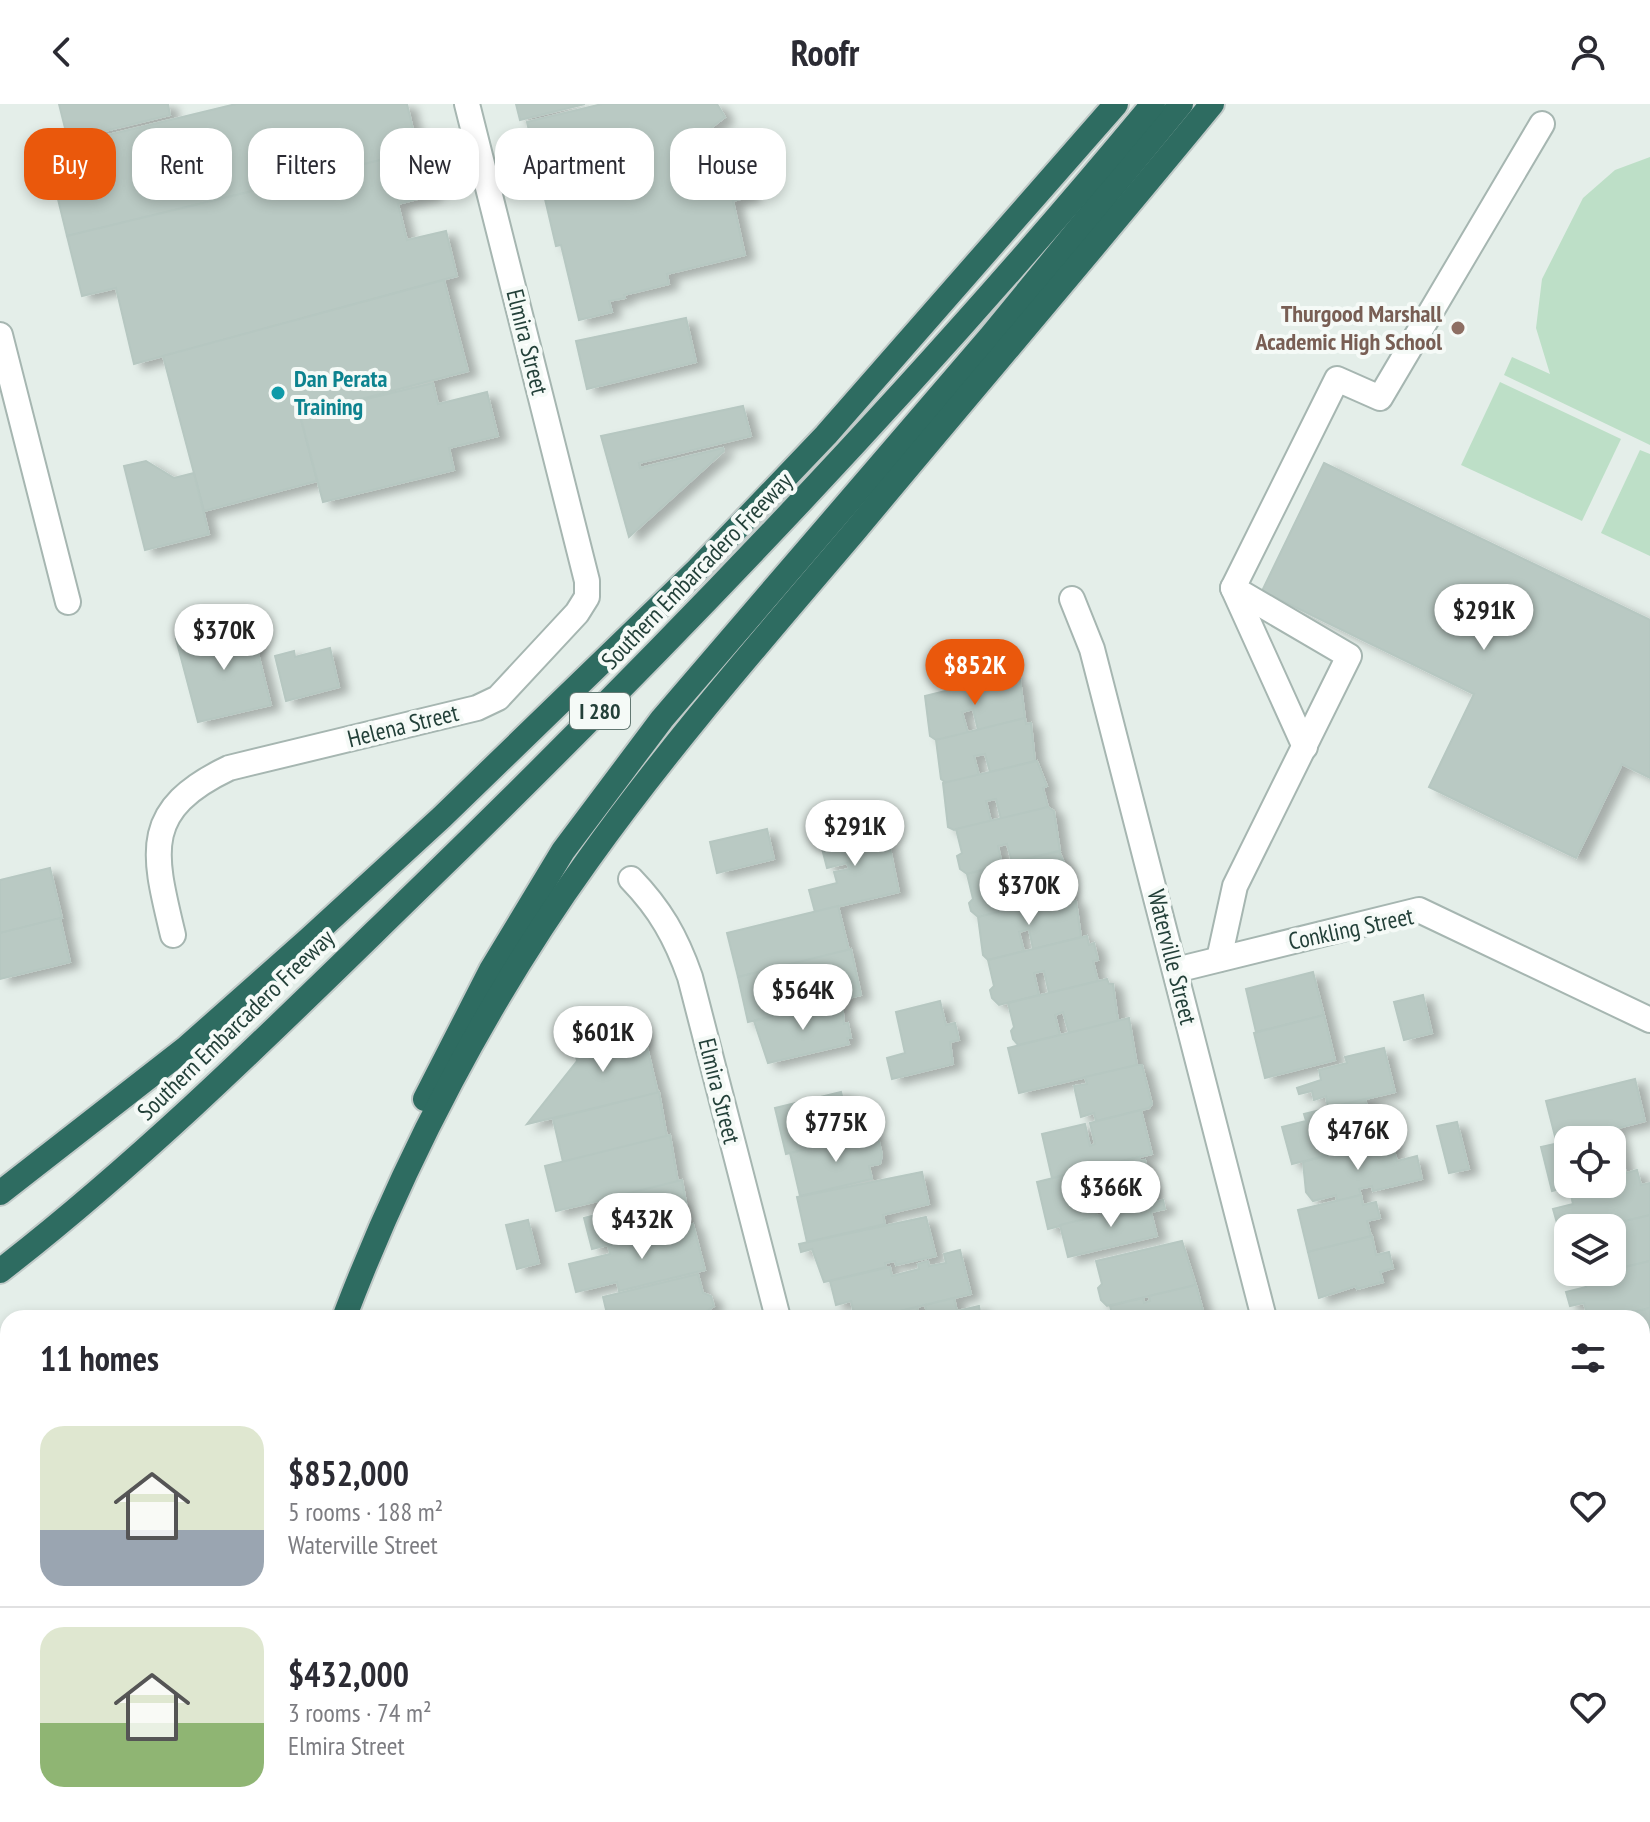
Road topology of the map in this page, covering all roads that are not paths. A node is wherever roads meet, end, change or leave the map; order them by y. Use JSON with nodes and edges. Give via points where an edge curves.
{"nodes":[{"id":1,"x":467,"y":104,"type":"edge"},
{"id":2,"x":1116,"y":104,"type":"edge"},
{"id":3,"x":1153,"y":104,"type":"edge"},
{"id":4,"x":1181,"y":104,"type":"edge"},
{"id":5,"x":1212,"y":104,"type":"edge"},
{"id":6,"x":1542,"y":124,"type":"dead end"},
{"id":7,"x":1,"y":341,"type":"edge"},
{"id":8,"x":587,"y":581,"type":"joint"},
{"id":9,"x":1233,"y":588,"type":"junction"},
{"id":10,"x":1072,"y":599,"type":"dead end"},
{"id":11,"x":68,"y":602,"type":"dead end"},
{"id":12,"x":1305,"y":747,"type":"junction"},
{"id":13,"x":631,"y":879,"type":"dead end"},
{"id":14,"x":173,"y":935,"type":"dead end"},
{"id":15,"x":1219,"y":959,"type":"junction"},
{"id":16,"x":1176,"y":970,"type":"junction"},
{"id":17,"x":1650,"y":1020,"type":"edge"},
{"id":18,"x":0,"y":1193,"type":"edge"},
{"id":19,"x":0,"y":1271,"type":"edge"},
{"id":20,"x":330,"y":1310,"type":"edge"},
{"id":21,"x":347,"y":1310,"type":"edge"},
{"id":22,"x":776,"y":1310,"type":"edge"},
{"id":23,"x":1262,"y":1310,"type":"edge"}],
"edges":[{"from":1,"to":8,"type":"street","name":"Elmira Street"},
{"from":2,"to":18,"type":"highway","name":"Southern Embarcadero Freeway","number":"I 280","via":[[826,435],[687,580],[442,817],[186,1048]]},
{"from":3,"to":19,"type":"highway","name":"Southern Embarcadero Freeway","number":"I 280","via":[[975,313],[723,587],[210,1091],[80,1209]]},
{"from":4,"to":20,"type":"highway","via":[[990,337],[662,719],[563,851],[451,1048],[361,1231]]},
{"from":5,"to":21,"type":"highway","via":[[678,740],[586,862],[439,1105],[375,1237]]},
{"from":6,"to":9,"type":"street","via":[[1380,398],[1337,379]]},
{"from":7,"to":11,"type":"street"},
{"from":8,"to":14,"type":"street","name":"Helena Street","via":[[587,597],[577,613],[498,698],[477,708],[229,768],[195,784],[171,808],[160,838],[157,866]]},
{"from":9,"to":12,"type":"street"},
{"from":9,"to":12,"type":"street","via":[[1349,656]]},
{"from":10,"to":16,"type":"street","name":"Waterville Street","via":[[1092,649]]},
{"from":12,"to":15,"type":"street","via":[[1235,886]]},
{"from":13,"to":22,"type":"street","name":"Elmira Street","via":[[656,905],[681,950]]},
{"from":15,"to":16,"type":"street","name":"Conkling Street"},
{"from":15,"to":17,"type":"street","name":"Conkling Street","via":[[1419,910]]},
{"from":16,"to":23,"type":"street","name":"Waterville Street"}]}
